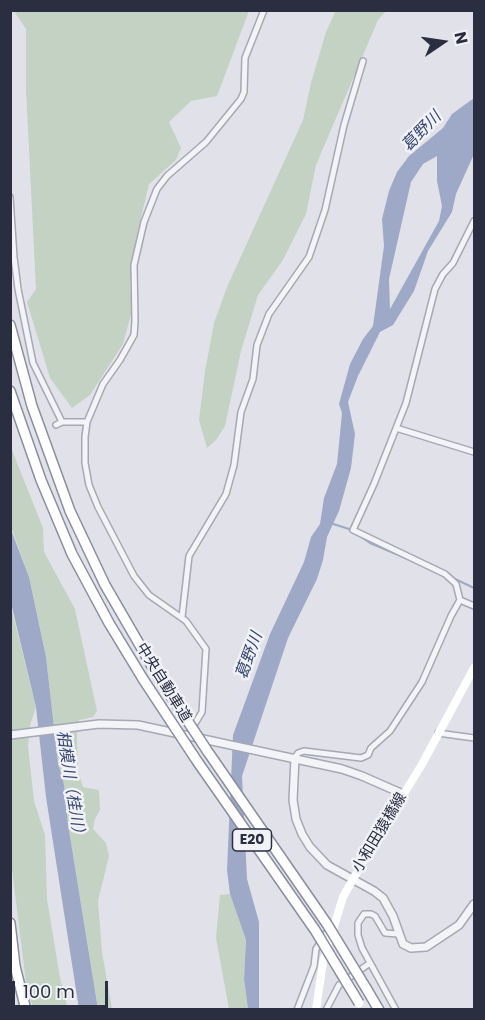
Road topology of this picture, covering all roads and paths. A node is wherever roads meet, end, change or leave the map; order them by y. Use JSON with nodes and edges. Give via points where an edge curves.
{"nodes":[{"id":1,"x":264,"y":10,"type":"edge"},
{"id":2,"x":363,"y":61,"type":"dead end"},
{"id":3,"x":10,"y":197,"type":"edge"},
{"id":4,"x":474,"y":221,"type":"edge"},
{"id":5,"x":10,"y":325,"type":"edge"},
{"id":6,"x":10,"y":391,"type":"edge"},
{"id":7,"x":87,"y":422,"type":"junction"},
{"id":8,"x":396,"y":428,"type":"junction"},
{"id":9,"x":474,"y":452,"type":"edge"},
{"id":10,"x":460,"y":600,"type":"junction"},
{"id":11,"x":474,"y":606,"type":"edge"},
{"id":12,"x":182,"y":617,"type":"junction"},
{"id":13,"x":474,"y":668,"type":"edge"},
{"id":14,"x":438,"y":733,"type":"junction"},
{"id":15,"x":188,"y":734,"type":"junction"},
{"id":16,"x":10,"y":735,"type":"edge"},
{"id":17,"x":474,"y":738,"type":"edge"},
{"id":18,"x":296,"y":758,"type":"junction"},
{"id":19,"x":402,"y":794,"type":"junction"},
{"id":20,"x":352,"y":880,"type":"junction"},
{"id":21,"x":474,"y":904,"type":"edge"},
{"id":22,"x":336,"y":919,"type":"junction"},
{"id":23,"x":10,"y":922,"type":"edge"},
{"id":24,"x":398,"y":934,"type":"junction"},
{"id":25,"x":370,"y":963,"type":"junction"},
{"id":26,"x":361,"y":1006,"type":"edge"},
{"id":27,"x":26,"y":1010,"type":"edge"},
{"id":28,"x":297,"y":1010,"type":"edge"},
{"id":29,"x":316,"y":1010,"type":"edge"},
{"id":30,"x":326,"y":1010,"type":"edge"},
{"id":31,"x":379,"y":1010,"type":"edge"},
{"id":32,"x":396,"y":1010,"type":"edge"}],
"edges":[{"from":1,"to":7,"type":"street","via":[[245,58],[241,99],[206,142],[157,189],[134,265],[134,335],[103,384]]},
{"from":2,"to":12,"type":"street","via":[[309,257],[268,314],[256,345],[253,379],[241,412],[234,465],[226,494],[189,556]]},
{"from":3,"to":7,"type":"street","via":[[18,289],[33,363],[59,423]]},
{"from":4,"to":8,"type":"street","via":[[435,289]]},
{"from":5,"to":31,"type":"highway","name":"中央自動車道","number":"E20","bridge":true,"via":[[35,417],[70,511],[105,585],[156,673],[327,924]]},
{"from":6,"to":26,"type":"highway","name":"中央自動車道","number":"E20","bridge":true,"via":[[72,554],[109,623],[197,761],[315,930]]},
{"from":7,"to":12,"type":"street","via":[[85,463],[98,507],[138,583]]},
{"from":8,"to":9,"type":"street"},
{"from":8,"to":10,"type":"street","via":[[353,530],[445,574],[456,584]]},
{"from":10,"to":11,"type":"street"},
{"from":10,"to":18,"type":"street","via":[[422,682],[390,731],[371,748],[368,756],[304,751]]},
{"from":12,"to":15,"type":"street","via":[[208,653],[202,712]]},
{"from":13,"to":14,"type":"main road","name":"小和田猿橋線"},
{"from":14,"to":17,"type":"street"},
{"from":14,"to":19,"type":"main road","name":"小和田猿橋線"},
{"from":15,"to":16,"type":"street","via":[[138,725],[99,724]]},
{"from":15,"to":18,"type":"street"},
{"from":18,"to":19,"type":"street","via":[[363,776]]},
{"from":18,"to":20,"type":"street","via":[[293,800],[302,834],[320,858]]},
{"from":19,"to":20,"type":"main road","name":"小和田猿橋線"},
{"from":20,"to":22,"type":"main road","name":"小和田猿橋線"},
{"from":20,"to":24,"type":"street","via":[[383,898]]},
{"from":21,"to":24,"type":"street","via":[[459,925],[426,947],[407,946]]},
{"from":22,"to":28,"type":"street","via":[[316,949],[314,966]]},
{"from":22,"to":29,"type":"main road","name":"小和田猿橋線","via":[[320,974]]},
{"from":23,"to":27,"type":"highway"},
{"from":24,"to":25,"type":"street","via":[[385,933],[373,915],[362,915],[358,935]]},
{"from":25,"to":30,"type":"street","via":[[339,985]]},
{"from":25,"to":32,"type":"street"}]}
